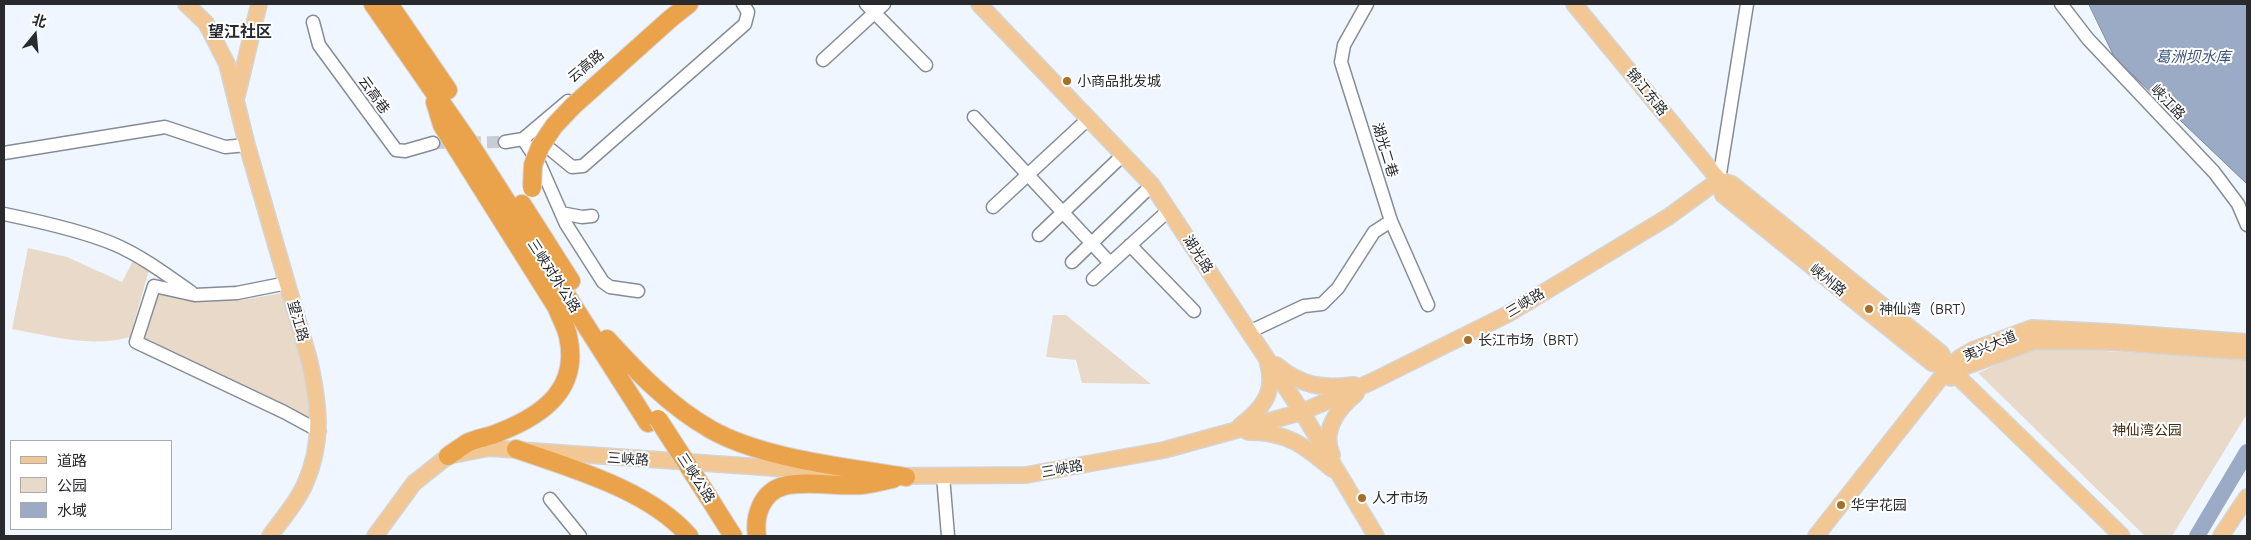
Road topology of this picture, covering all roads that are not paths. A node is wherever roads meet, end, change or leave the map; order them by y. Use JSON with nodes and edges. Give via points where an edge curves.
{"nodes":[{"id":1,"x":186,"y":4,"type":"edge"},
{"id":2,"x":259,"y":4,"type":"edge"},
{"id":3,"x":373,"y":4,"type":"edge"},
{"id":4,"x":389,"y":4,"type":"edge"},
{"id":5,"x":683,"y":4,"type":"edge"},
{"id":6,"x":689,"y":4,"type":"edge"},
{"id":7,"x":743,"y":4,"type":"edge"},
{"id":8,"x":979,"y":4,"type":"edge"},
{"id":9,"x":1367,"y":4,"type":"edge"},
{"id":10,"x":1574,"y":4,"type":"edge"},
{"id":11,"x":1747,"y":4,"type":"edge"},
{"id":12,"x":2061,"y":4,"type":"edge"},
{"id":13,"x":875,"y":7,"type":"edge"},
{"id":14,"x":314,"y":22,"type":"dead end"},
{"id":15,"x":824,"y":60,"type":"dead end"},
{"id":16,"x":926,"y":65,"type":"dead end"},
{"id":17,"x":429,"y":84,"type":"junction"},
{"id":18,"x":236,"y":100,"type":"junction"},
{"id":19,"x":974,"y":117,"type":"dead end"},
{"id":20,"x":1088,"y":118,"type":"junction"},
{"id":21,"x":523,"y":139,"type":"junction"},
{"id":22,"x":505,"y":142,"type":"tunnel mouth"},
{"id":23,"x":433,"y":143,"type":"tunnel mouth"},
{"id":24,"x":247,"y":145,"type":"junction"},
{"id":25,"x":550,"y":149,"type":"dead end"},
{"id":26,"x":4,"y":153,"type":"edge"},
{"id":27,"x":1124,"y":155,"type":"junction"},
{"id":28,"x":1028,"y":175,"type":"junction"},
{"id":29,"x":1719,"y":180,"type":"junction"},
{"id":30,"x":1152,"y":185,"type":"junction"},
{"id":31,"x":993,"y":207,"type":"dead end"},
{"id":32,"x":1168,"y":210,"type":"junction"},
{"id":33,"x":1063,"y":212,"type":"junction"},
{"id":34,"x":561,"y":213,"type":"junction"},
{"id":35,"x":4,"y":214,"type":"edge"},
{"id":36,"x":592,"y":216,"type":"dead end"},
{"id":37,"x":1391,"y":221,"type":"junction"},
{"id":38,"x":2247,"y":225,"type":"edge"},
{"id":39,"x":1039,"y":235,"type":"dead end"},
{"id":40,"x":548,"y":243,"type":"junction"},
{"id":41,"x":1092,"y":243,"type":"junction"},
{"id":42,"x":1130,"y":245,"type":"junction"},
{"id":43,"x":1072,"y":262,"type":"dead end"},
{"id":44,"x":1110,"y":263,"type":"junction"},
{"id":45,"x":1093,"y":279,"type":"dead end"},
{"id":46,"x":287,"y":283,"type":"junction"},
{"id":47,"x":638,"y":291,"type":"dead end"},
{"id":48,"x":196,"y":295,"type":"junction"},
{"id":49,"x":1428,"y":305,"type":"dead end"},
{"id":50,"x":1194,"y":311,"type":"dead end"},
{"id":51,"x":1249,"y":332,"type":"junction"},
{"id":52,"x":607,"y":339,"type":"junction"},
{"id":53,"x":2247,"y":342,"type":"edge"},
{"id":54,"x":2247,"y":352,"type":"edge"},
{"id":55,"x":1265,"y":356,"type":"junction"},
{"id":56,"x":1952,"y":371,"type":"junction"},
{"id":57,"x":1371,"y":382,"type":"junction"},
{"id":58,"x":1302,"y":412,"type":"junction"},
{"id":59,"x":653,"y":421,"type":"junction"},
{"id":60,"x":319,"y":431,"type":"junction"},
{"id":61,"x":1232,"y":432,"type":"junction"},
{"id":62,"x":516,"y":449,"type":"junction"},
{"id":63,"x":448,"y":456,"type":"junction"},
{"id":64,"x":943,"y":476,"type":"junction"},
{"id":65,"x":906,"y":477,"type":"junction"},
{"id":66,"x":1341,"y":477,"type":"junction"},
{"id":67,"x":2247,"y":497,"type":"edge"},
{"id":68,"x":550,"y":499,"type":"dead end"},
{"id":69,"x":703,"y":499,"type":"junction"},
{"id":70,"x":270,"y":536,"type":"edge"},
{"id":71,"x":375,"y":536,"type":"edge"},
{"id":72,"x":580,"y":536,"type":"edge"},
{"id":73,"x":689,"y":536,"type":"edge"},
{"id":74,"x":719,"y":536,"type":"edge"},
{"id":75,"x":733,"y":536,"type":"edge"},
{"id":76,"x":757,"y":536,"type":"edge"},
{"id":77,"x":948,"y":536,"type":"edge"},
{"id":78,"x":1376,"y":536,"type":"edge"},
{"id":79,"x":1816,"y":536,"type":"edge"},
{"id":80,"x":1827,"y":536,"type":"edge"},
{"id":81,"x":2122,"y":536,"type":"edge"},
{"id":82,"x":2221,"y":536,"type":"edge"}],
"edges":[{"from":1,"to":18,"type":"main road","name":"望江路","via":[[206,23],[227,64]]},
{"from":2,"to":18,"type":"main road"},
{"from":3,"to":17,"type":"highway","name":"三峡对外公路"},
{"from":4,"to":40,"type":"highway","name":"三峡对外公路"},
{"from":5,"to":21,"type":"street","name":"云高路"},
{"from":6,"to":40,"type":"highway","bridge":true,"via":[[573,106],[540,147],[532,188],[534,205]]},
{"from":7,"to":25,"type":"street","via":[[748,12],[745,24],[583,166],[572,167]]},
{"from":8,"to":20,"type":"main road","name":"湖光路"},
{"from":9,"to":37,"type":"street","name":"湖光二巷","via":[[1344,45],[1342,62]]},
{"from":10,"to":29,"type":"main road","name":"锦江东路"},
{"from":11,"to":29,"type":"street"},
{"from":12,"to":38,"type":"street","name":"峡江路","via":[[2088,39],[2214,172],[2238,204]]},
{"from":13,"to":15,"type":"street"},
{"from":13,"to":16,"type":"street"},
{"from":14,"to":23,"type":"street","name":"云高巷","via":[[319,45],[396,150],[405,151]]},
{"from":17,"to":59,"type":"highway","name":"三峡对外公路"},
{"from":17,"to":63,"type":"highway","via":[[442,125],[557,308],[570,348],[563,387],[544,409],[500,432],[468,443]]},
{"from":18,"to":24,"type":"main road","name":"望江路"},
{"from":19,"to":28,"type":"street"},
{"from":20,"to":27,"type":"main road","name":"湖光路"},
{"from":20,"to":28,"type":"street"},
{"from":21,"to":22,"type":"street"},
{"from":21,"to":34,"type":"street","via":[[540,165]]},
{"from":24,"to":26,"type":"street","via":[[225,147],[165,127]]},
{"from":24,"to":46,"type":"main road","name":"望江路"},
{"from":27,"to":30,"type":"main road","name":"湖光路"},
{"from":27,"to":33,"type":"street"},
{"from":28,"to":31,"type":"street"},
{"from":28,"to":33,"type":"street"},
{"from":29,"to":56,"type":"main road","name":"峡州路","via":[[1732,184],[1941,353]]},
{"from":29,"to":57,"type":"main road","name":"三峡路","via":[[1668,217],[1508,314]]},
{"from":30,"to":32,"type":"main road","name":"湖光路"},
{"from":30,"to":41,"type":"street"},
{"from":32,"to":42,"type":"street"},
{"from":32,"to":51,"type":"main road","name":"湖光路"},
{"from":33,"to":39,"type":"street"},
{"from":33,"to":41,"type":"street"},
{"from":34,"to":36,"type":"street"},
{"from":34,"to":47,"type":"street","via":[[606,285]]},
{"from":35,"to":48,"type":"street","via":[[115,245],[162,271]]},
{"from":37,"to":49,"type":"street","name":"湖光二巷"},
{"from":37,"to":51,"type":"street","via":[[1374,232],[1338,288],[1322,304],[1304,306]]},
{"from":40,"to":52,"type":"highway","name":"三峡对外公路"},
{"from":41,"to":43,"type":"street"},
{"from":41,"to":44,"type":"street"},
{"from":42,"to":44,"type":"street"},
{"from":42,"to":50,"type":"street"},
{"from":44,"to":45,"type":"street"},
{"from":46,"to":48,"type":"street","via":[[236,293]]},
{"from":46,"to":60,"type":"main road","name":"望江路","via":[[317,394]]},
{"from":48,"to":60,"type":"street","via":[[154,286],[136,342]]},
{"from":51,"to":55,"type":"main road","name":"湖光路"},
{"from":52,"to":59,"type":"highway","name":"三峡对外公路"},
{"from":52,"to":65,"type":"highway","via":[[666,397],[727,437],[802,459]]},
{"from":53,"to":56,"type":"main road","name":"夷兴大道","via":[[2032,328],[1973,350],[1959,358]]},
{"from":54,"to":56,"type":"main road","name":"夷兴大道","via":[[2111,342],[2035,341]]},
{"from":55,"to":57,"type":"main road","via":[[1290,377],[1312,386],[1336,387]]},
{"from":55,"to":58,"type":"main road","name":"湖光路"},
{"from":55,"to":61,"type":"main road","via":[[1272,378],[1268,398],[1254,416]]},
{"from":56,"to":79,"type":"main road","name":"夷兴大道"},
{"from":56,"to":80,"type":"main road","name":"夷兴大道"},
{"from":56,"to":81,"type":"main road","name":"峡州路"},
{"from":57,"to":58,"type":"main road","name":"三峡路"},
{"from":57,"to":66,"type":"main road","via":[[1343,404],[1330,426],[1329,450]]},
{"from":58,"to":61,"type":"main road","name":"三峡路"},
{"from":58,"to":66,"type":"main road","name":"湖光路"},
{"from":59,"to":69,"type":"highway","name":"三峡公路"},
{"from":60,"to":70,"type":"main road","name":"望江路","via":[[304,486]]},
{"from":61,"to":64,"type":"main road","name":"三峡路","via":[[1164,450],[1026,475]]},
{"from":61,"to":66,"type":"main road","via":[[1264,431],[1288,437]]},
{"from":62,"to":63,"type":"main road","name":"三峡路","via":[[489,448]]},
{"from":62,"to":65,"type":"main road","name":"三峡路"},
{"from":62,"to":73,"type":"highway","via":[[647,500]]},
{"from":63,"to":71,"type":"main road","name":"三峡路","via":[[414,483]]},
{"from":64,"to":65,"type":"main road","name":"三峡路"},
{"from":64,"to":77,"type":"street"},
{"from":65,"to":76,"type":"highway","via":[[862,485],[784,486],[766,498],[758,511]]},
{"from":66,"to":78,"type":"main road","name":"湖光路"},
{"from":67,"to":82,"type":"main road"},
{"from":68,"to":72,"type":"street"},
{"from":69,"to":74,"type":"highway","name":"三峡公路"},
{"from":69,"to":75,"type":"highway","name":"三峡公路"}]}
